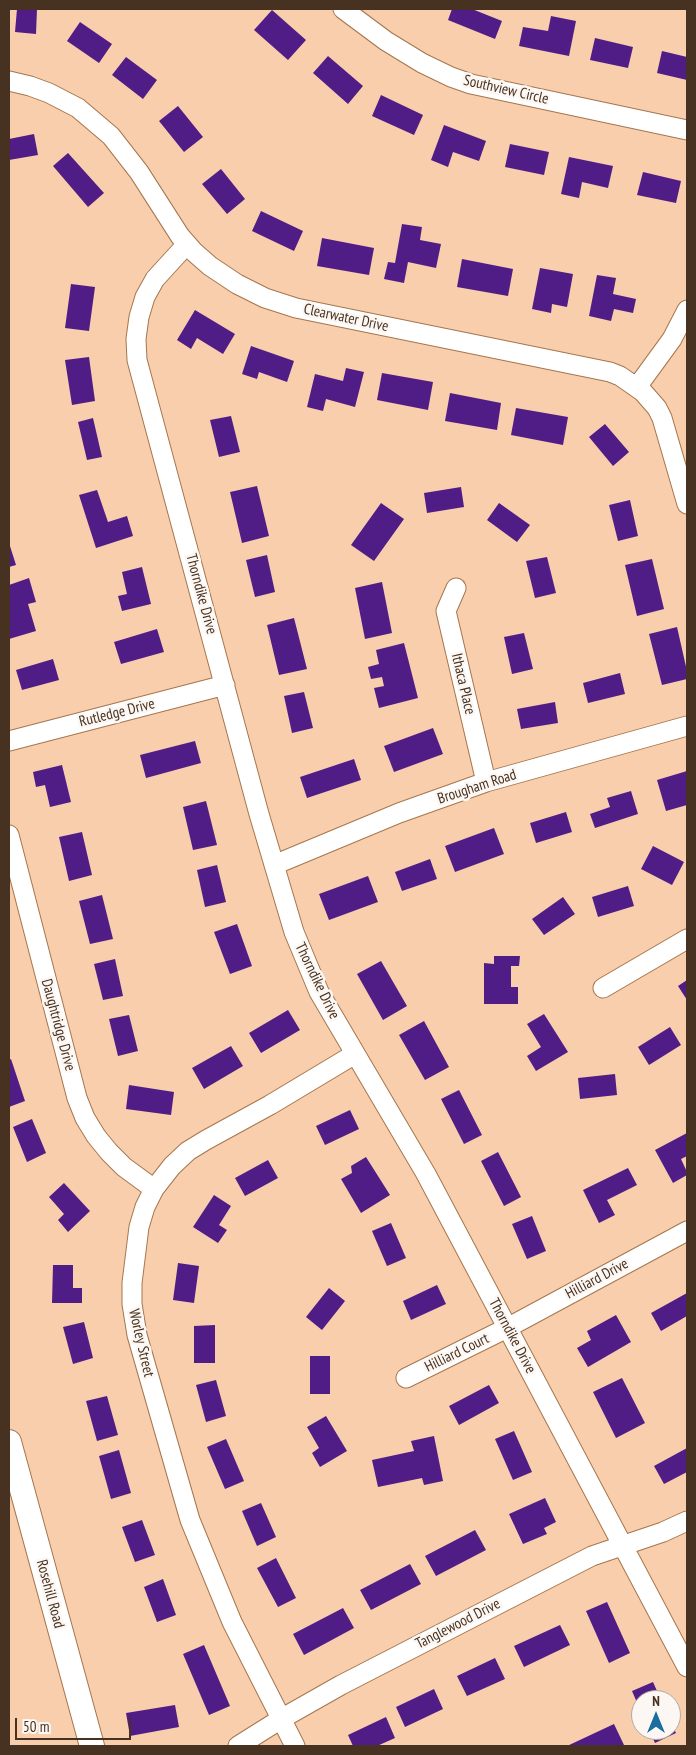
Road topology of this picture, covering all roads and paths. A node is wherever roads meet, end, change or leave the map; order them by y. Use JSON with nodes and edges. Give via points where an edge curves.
{"nodes":[{"id":1,"x":343,"y":9,"type":"edge"},
{"id":2,"x":9,"y":81,"type":"edge"},
{"id":3,"x":687,"y":130,"type":"edge"},
{"id":4,"x":187,"y":244,"type":"junction"},
{"id":5,"x":687,"y":310,"type":"edge"},
{"id":6,"x":637,"y":386,"type":"junction"},
{"id":7,"x":687,"y":504,"type":"edge"},
{"id":8,"x":456,"y":588,"type":"dead end"},
{"id":9,"x":225,"y":685,"type":"junction"},
{"id":10,"x":687,"y":726,"type":"edge"},
{"id":11,"x":9,"y":741,"type":"edge"},
{"id":12,"x":486,"y":782,"type":"junction"},
{"id":13,"x":9,"y":835,"type":"edge"},
{"id":14,"x":274,"y":865,"type":"junction"},
{"id":15,"x":687,"y":939,"type":"edge"},
{"id":16,"x":603,"y":988,"type":"dead end"},
{"id":17,"x":355,"y":1054,"type":"junction"},
{"id":18,"x":154,"y":1189,"type":"junction"},
{"id":19,"x":687,"y":1231,"type":"edge"},
{"id":20,"x":507,"y":1328,"type":"junction"},
{"id":21,"x":406,"y":1378,"type":"dead end"},
{"id":22,"x":9,"y":1442,"type":"edge"},
{"id":23,"x":687,"y":1521,"type":"edge"},
{"id":24,"x":624,"y":1546,"type":"junction"},
{"id":25,"x":687,"y":1667,"type":"edge"},
{"id":26,"x":281,"y":1719,"type":"junction"},
{"id":27,"x":92,"y":1746,"type":"edge"},
{"id":28,"x":238,"y":1746,"type":"edge"},
{"id":29,"x":295,"y":1746,"type":"edge"}],
"edges":[{"from":1,"to":3,"type":"street","name":"Southview Circle","via":[[386,41],[451,77]]},
{"from":2,"to":4,"type":"street","name":"Clearwater Drive","via":[[50,93],[78,108],[112,136]]},
{"from":4,"to":6,"type":"street","name":"Clearwater Drive","via":[[210,266],[237,284],[296,308],[610,372]]},
{"from":4,"to":9,"type":"street","name":"Thorndike Drive","via":[[155,279],[145,298],[136,339],[137,360]]},
{"from":5,"to":6,"type":"street","via":[[672,339]]},
{"from":6,"to":7,"type":"street","name":"Clearwater Drive","via":[[662,418]]},
{"from":8,"to":12,"type":"street","name":"Ithaca Place","via":[[446,611]]},
{"from":9,"to":11,"type":"street","name":"Rutledge Drive"},
{"from":9,"to":14,"type":"street","name":"Thorndike Drive"},
{"from":10,"to":12,"type":"street","name":"Brougham Road"},
{"from":12,"to":14,"type":"street","name":"Brougham Road","via":[[399,813]]},
{"from":13,"to":18,"type":"street","name":"Daughtridge Drive","via":[[77,1098],[85,1118],[109,1152]]},
{"from":14,"to":17,"type":"street","name":"Thorndike Drive","via":[[310,973]]},
{"from":15,"to":16,"type":"street"},
{"from":17,"to":18,"type":"street","name":"Worley Street","via":[[188,1151]]},
{"from":17,"to":20,"type":"street","name":"Thorndike Drive","via":[[407,1139]]},
{"from":18,"to":26,"type":"street","name":"Worley Street","via":[[139,1227],[132,1283],[137,1336],[190,1520],[232,1622]]},
{"from":19,"to":20,"type":"street","name":"Hilliard Drive"},
{"from":20,"to":21,"type":"street","name":"Hilliard Court"},
{"from":20,"to":24,"type":"street","name":"Thorndike Drive"},
{"from":22,"to":27,"type":"main road","name":"Rosehill Road"},
{"from":23,"to":24,"type":"street","name":"Tanglewood Drive"},
{"from":24,"to":25,"type":"street","name":"Thorndike Drive"},
{"from":24,"to":26,"type":"street","name":"Tanglewood Drive","via":[[592,1556]]},
{"from":26,"to":28,"type":"street","name":"Tanglewood Drive"},
{"from":26,"to":29,"type":"street"}]}
